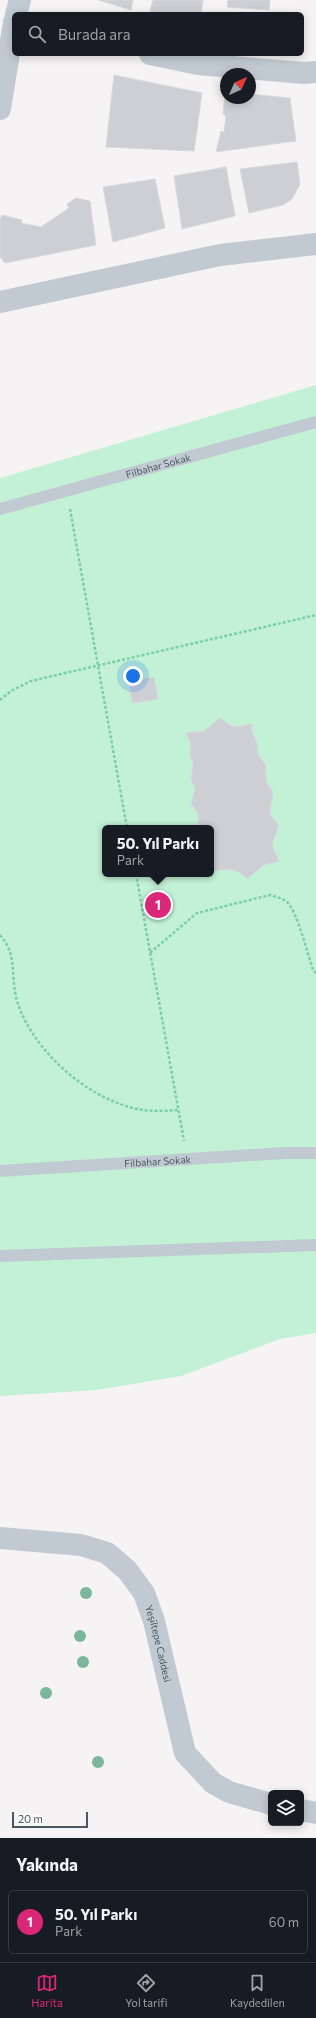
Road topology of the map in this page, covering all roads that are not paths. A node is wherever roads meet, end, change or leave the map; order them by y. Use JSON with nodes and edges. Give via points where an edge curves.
{"nodes":[{"id":1,"x":20,"y":0,"type":"edge"},
{"id":2,"x":17,"y":12,"type":"edge"},
{"id":3,"x":0,"y":17,"type":"edge"},
{"id":4,"x":12,"y":21,"type":"edge"},
{"id":5,"x":12,"y":34,"type":"edge"},
{"id":6,"x":160,"y":56,"type":"edge"},
{"id":7,"x":316,"y":72,"type":"edge"},
{"id":8,"x":0,"y":109,"type":"edge"},
{"id":9,"x":316,"y":244,"type":"edge"},
{"id":10,"x":0,"y":302,"type":"edge"},
{"id":11,"x":316,"y":422,"type":"edge"},
{"id":12,"x":0,"y":509,"type":"edge"},
{"id":13,"x":316,"y":1153,"type":"edge"},
{"id":14,"x":0,"y":1171,"type":"edge"},
{"id":15,"x":316,"y":1245,"type":"edge"},
{"id":16,"x":0,"y":1256,"type":"edge"},
{"id":17,"x":0,"y":1538,"type":"edge"},
{"id":18,"x":268,"y":1803,"type":"edge"},
{"id":19,"x":304,"y":1811,"type":"edge"},
{"id":20,"x":316,"y":1814,"type":"edge"}],
"edges":[{"from":1,"to":2,"type":"street"},
{"from":3,"to":4,"type":"street"},
{"from":5,"to":8,"type":"street"},
{"from":6,"to":7,"type":"street","via":[[198,64]]},
{"from":9,"to":10,"type":"street","via":[[220,255]]},
{"from":11,"to":12,"type":"lane","name":"Filbahar Sokak"},
{"from":13,"to":14,"type":"lane","name":"Filbahar Sokak"},
{"from":15,"to":16,"type":"lane"},
{"from":17,"to":18,"type":"street","name":"Yeşiltepe Caddesi","via":[[81,1545],[107,1554],[127,1570],[144,1593],[154,1621],[185,1753],[213,1783],[229,1792]]},
{"from":19,"to":20,"type":"street"}]}
